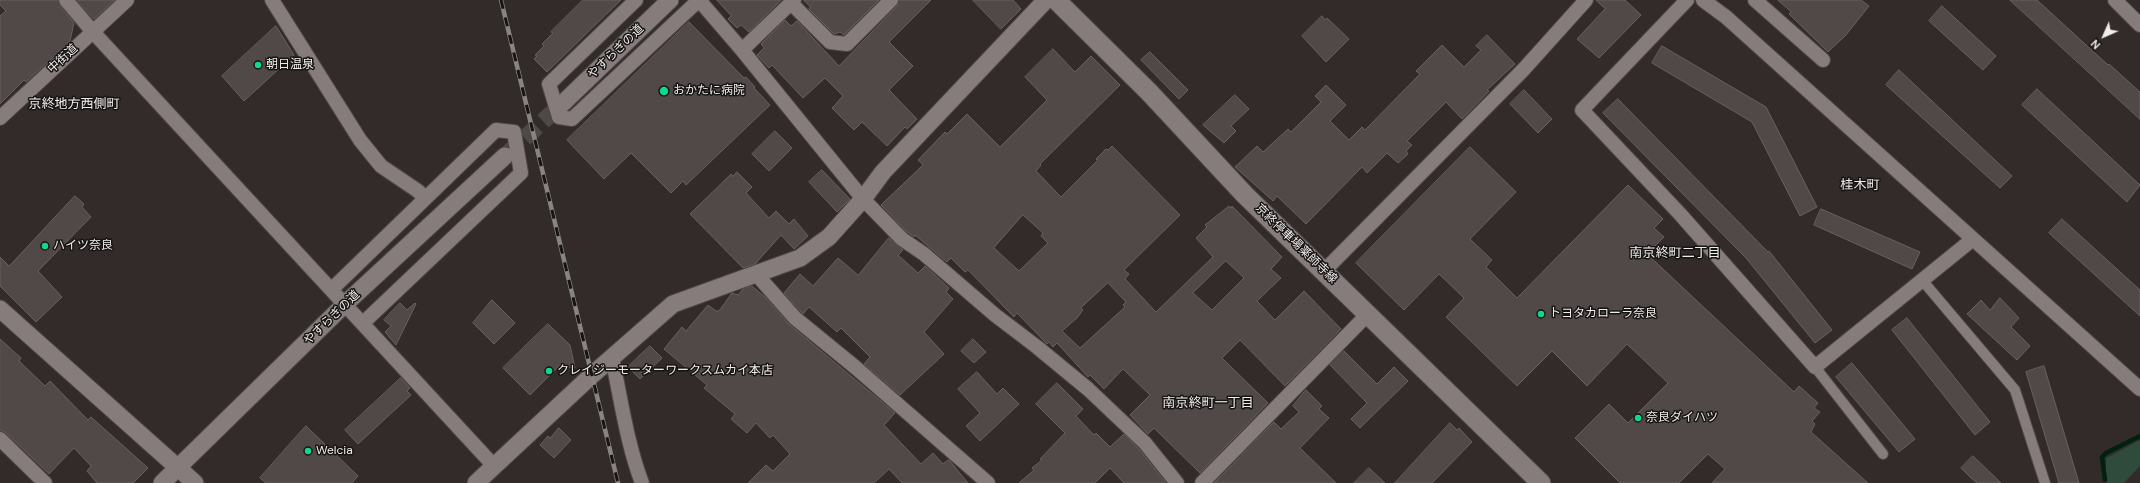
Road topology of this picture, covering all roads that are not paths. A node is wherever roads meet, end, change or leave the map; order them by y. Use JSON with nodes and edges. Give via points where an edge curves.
{"nodes":[{"id":1,"x":66,"y":0,"type":"edge"},
{"id":2,"x":127,"y":0,"type":"edge"},
{"id":3,"x":272,"y":0,"type":"edge"},
{"id":4,"x":636,"y":0,"type":"edge"},
{"id":5,"x":670,"y":0,"type":"edge"},
{"id":6,"x":699,"y":0,"type":"edge"},
{"id":7,"x":891,"y":0,"type":"edge"},
{"id":8,"x":1046,"y":0,"type":"edge"},
{"id":9,"x":1056,"y":0,"type":"edge"},
{"id":10,"x":1586,"y":0,"type":"edge"},
{"id":11,"x":1687,"y":0,"type":"edge"},
{"id":12,"x":1702,"y":0,"type":"edge"},
{"id":13,"x":1755,"y":0,"type":"edge"},
{"id":14,"x":2115,"y":0,"type":"edge"},
{"id":15,"x":792,"y":1,"type":"edge"},
{"id":16,"x":2135,"y":10,"type":"edge"},
{"id":17,"x":2140,"y":25,"type":"edge"},
{"id":18,"x":92,"y":32,"type":"junction"},
{"id":19,"x":742,"y":50,"type":"junction"},
{"id":20,"x":1823,"y":60,"type":"dead end"},
{"id":21,"x":562,"y":104,"type":"tunnel mouth"},
{"id":22,"x":0,"y":118,"type":"edge"},
{"id":23,"x":505,"y":156,"type":"tunnel mouth"},
{"id":24,"x":425,"y":198,"type":"junction"},
{"id":25,"x":863,"y":199,"type":"junction"},
{"id":26,"x":1973,"y":240,"type":"junction"},
{"id":27,"x":1324,"y":271,"type":"junction"},
{"id":28,"x":757,"y":275,"type":"junction"},
{"id":29,"x":1922,"y":280,"type":"junction"},
{"id":30,"x":332,"y":289,"type":"junction"},
{"id":31,"x":346,"y":304,"type":"junction"},
{"id":32,"x":0,"y":309,"type":"edge"},
{"id":33,"x":1368,"y":314,"type":"junction"},
{"id":34,"x":363,"y":323,"type":"junction"},
{"id":35,"x":612,"y":358,"type":"junction"},
{"id":36,"x":1815,"y":367,"type":"junction"},
{"id":37,"x":2140,"y":390,"type":"edge"},
{"id":38,"x":0,"y":439,"type":"edge"},
{"id":39,"x":1883,"y":454,"type":"dead end"},
{"id":40,"x":494,"y":466,"type":"junction"},
{"id":41,"x":178,"y":467,"type":"junction"},
{"id":42,"x":45,"y":483,"type":"edge"},
{"id":43,"x":162,"y":483,"type":"edge"},
{"id":44,"x":195,"y":483,"type":"edge"},
{"id":45,"x":476,"y":483,"type":"edge"},
{"id":46,"x":642,"y":483,"type":"edge"},
{"id":47,"x":988,"y":483,"type":"edge"},
{"id":48,"x":1177,"y":483,"type":"edge"},
{"id":49,"x":1202,"y":483,"type":"edge"},
{"id":50,"x":1541,"y":483,"type":"edge"},
{"id":51,"x":2046,"y":483,"type":"edge"}],
"edges":[{"from":1,"to":18,"type":"street"},
{"from":2,"to":18,"type":"street","name":"中街道"},
{"from":3,"to":24,"type":"street","via":[[360,140],[381,166]]},
{"from":4,"to":6,"type":"street","via":[[549,84],[559,117],[572,119]]},
{"from":5,"to":21,"type":"street","name":"やすらぎの道"},
{"from":6,"to":19,"type":"street"},
{"from":7,"to":15,"type":"street","via":[[847,44],[830,42]]},
{"from":8,"to":25,"type":"street","via":[[883,172]]},
{"from":9,"to":27,"type":"main road","name":"京終停車場薬師寺線","via":[[1149,92],[1245,195]]},
{"from":10,"to":27,"type":"street","via":[[1524,69]]},
{"from":11,"to":36,"type":"street","via":[[1582,110],[1680,214]]},
{"from":12,"to":26,"type":"street","via":[[1726,17]]},
{"from":13,"to":20,"type":"street"},
{"from":14,"to":16,"type":"street"},
{"from":15,"to":19,"type":"street"},
{"from":16,"to":17,"type":"street"},
{"from":18,"to":22,"type":"street","name":"中街道"},
{"from":18,"to":30,"type":"street"},
{"from":19,"to":25,"type":"street"},
{"from":23,"to":31,"type":"street","name":"やすらぎの道"},
{"from":24,"to":30,"type":"street"},
{"from":24,"to":34,"type":"street","via":[[496,130],[514,132],[521,173]]},
{"from":25,"to":28,"type":"street","via":[[829,237],[800,258]]},
{"from":25,"to":48,"type":"street","via":[[902,239],[924,254],[1088,389],[1145,443]]},
{"from":26,"to":29,"type":"street"},
{"from":26,"to":37,"type":"street"},
{"from":27,"to":33,"type":"main road","name":"京終停車場薬師寺線"},
{"from":28,"to":35,"type":"street","via":[[673,304]]},
{"from":28,"to":47,"type":"street","via":[[795,318]]},
{"from":29,"to":36,"type":"street"},
{"from":29,"to":51,"type":"street","via":[[2015,390]]},
{"from":30,"to":31,"type":"street"},
{"from":31,"to":34,"type":"street"},
{"from":31,"to":41,"type":"street","name":"やすらぎの道"},
{"from":32,"to":41,"type":"street"},
{"from":33,"to":49,"type":"street"},
{"from":33,"to":50,"type":"main road","name":"京終停車場薬師寺線"},
{"from":34,"to":40,"type":"street"},
{"from":35,"to":40,"type":"street"},
{"from":35,"to":46,"type":"street","via":[[632,456]]},
{"from":36,"to":39,"type":"street"},
{"from":38,"to":42,"type":"street"},
{"from":40,"to":45,"type":"street"},
{"from":41,"to":43,"type":"street","name":"やすらぎの道"},
{"from":41,"to":44,"type":"street"}]}
